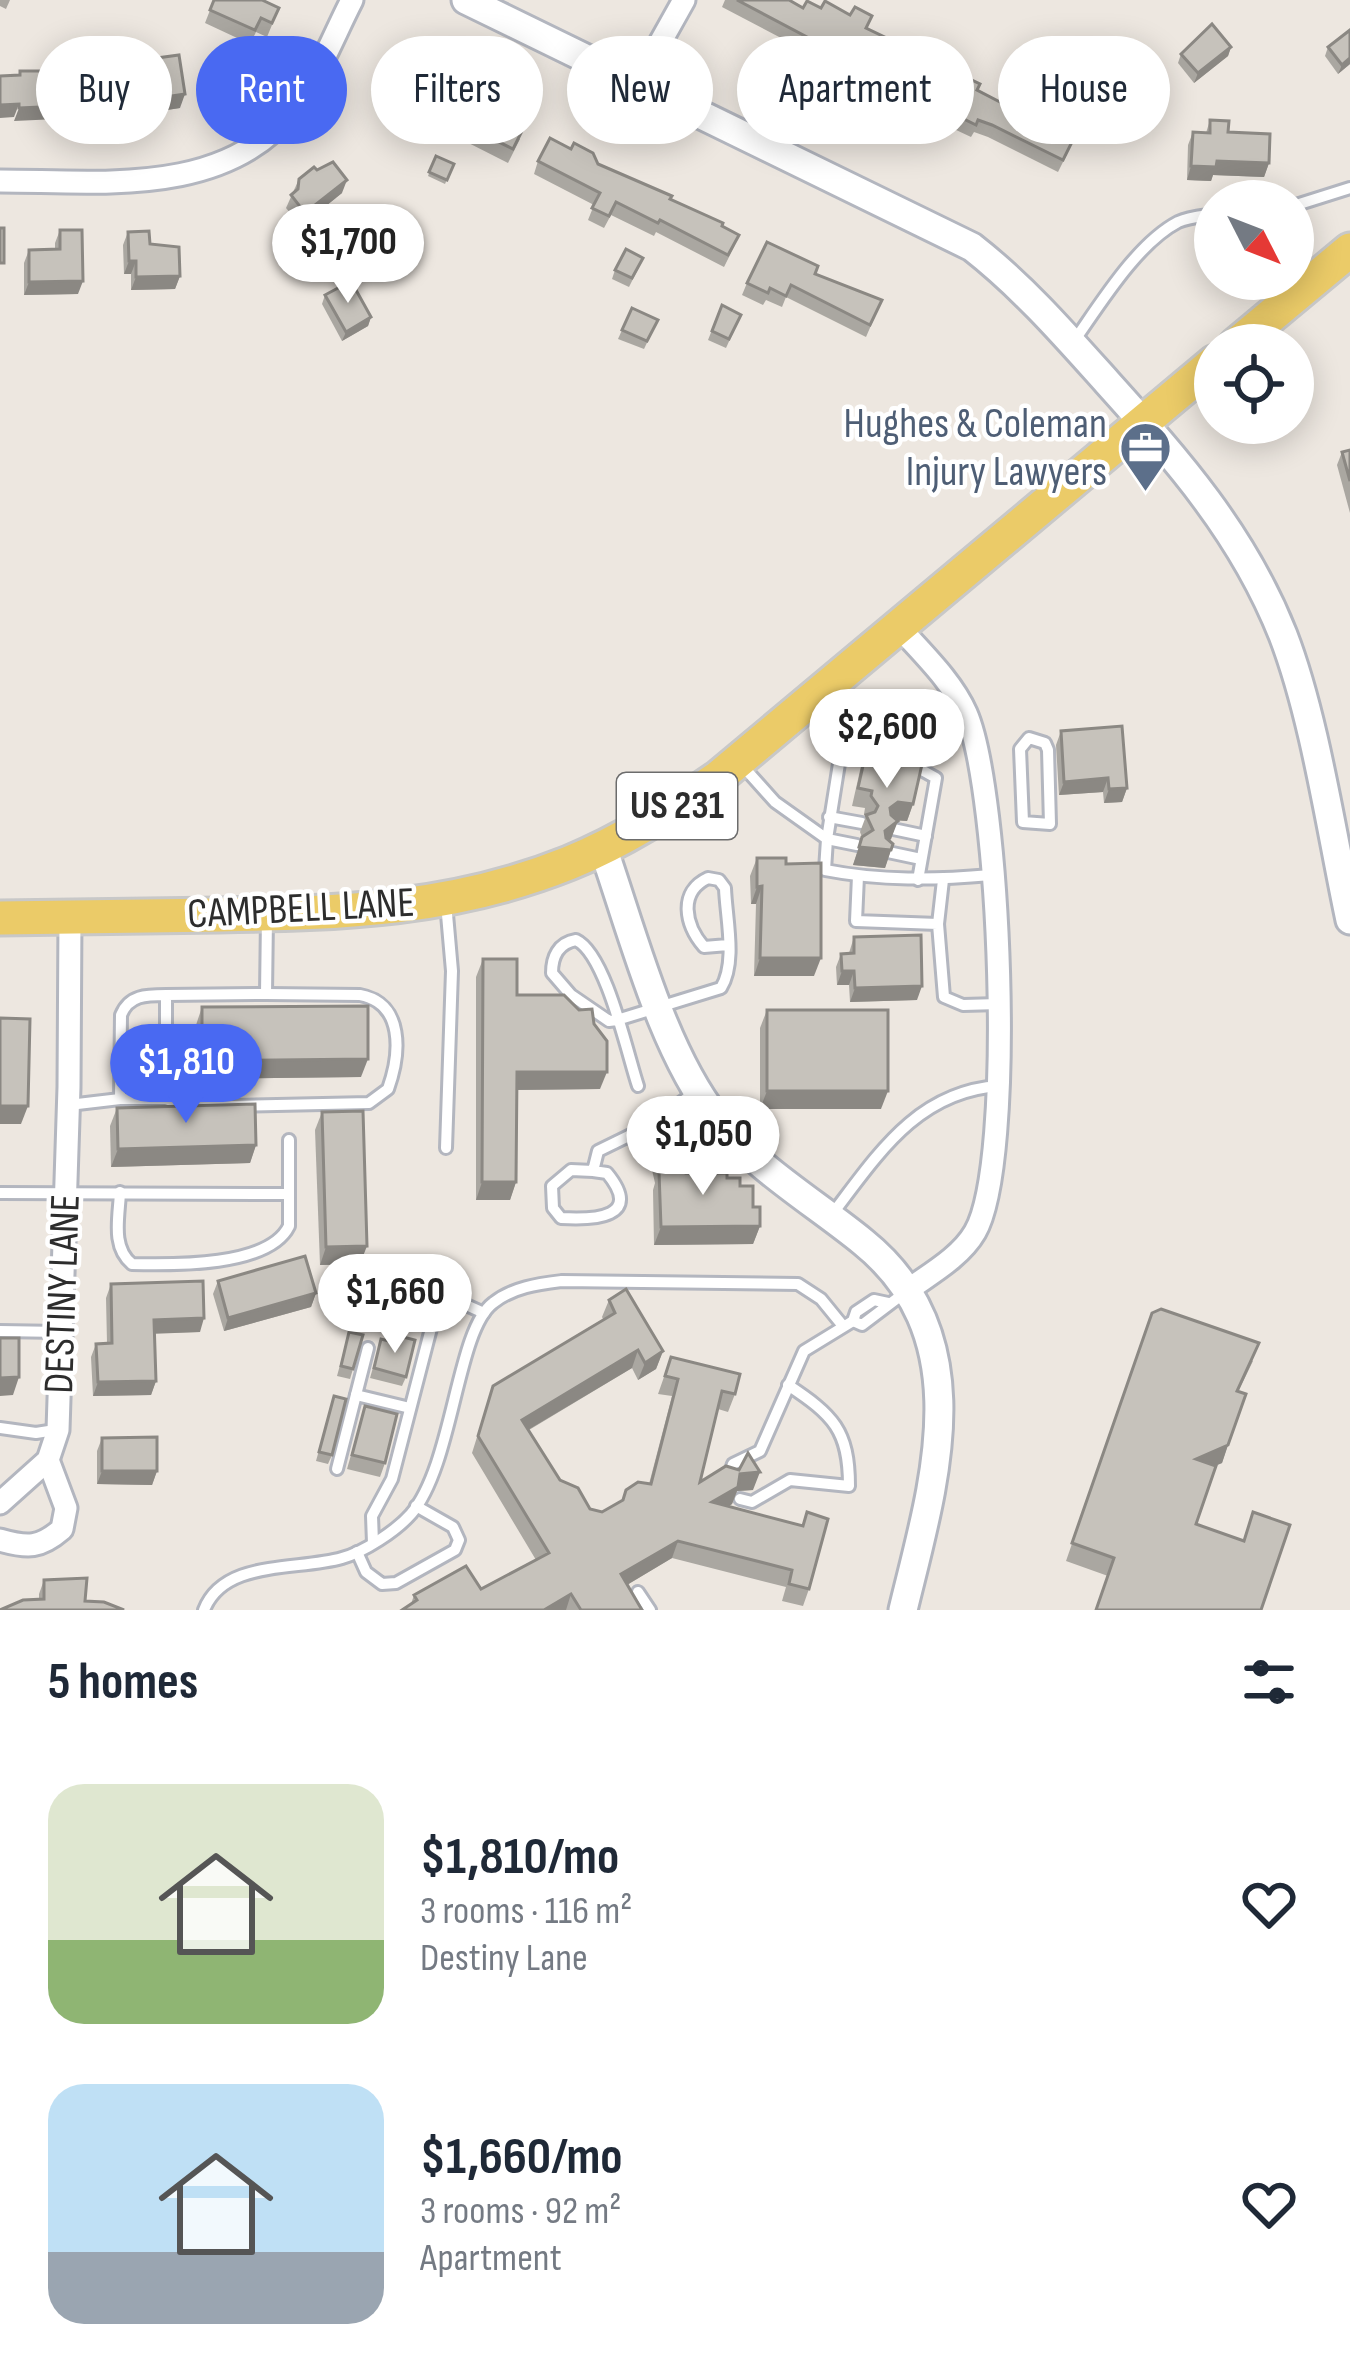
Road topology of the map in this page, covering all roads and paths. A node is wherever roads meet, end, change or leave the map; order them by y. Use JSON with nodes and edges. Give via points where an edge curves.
{"nodes":[{"id":1,"x":352,"y":0,"type":"edge"},
{"id":2,"x":466,"y":0,"type":"edge"},
{"id":3,"x":684,"y":0,"type":"edge"},
{"id":4,"x":664,"y":36,"type":"edge"},
{"id":5,"x":567,"y":50,"type":"edge"},
{"id":6,"x":713,"y":121,"type":"edge"},
{"id":7,"x":0,"y":181,"type":"edge"},
{"id":8,"x":1350,"y":188,"type":"edge"},
{"id":9,"x":1314,"y":199,"type":"edge"},
{"id":10,"x":1194,"y":218,"type":"edge"},
{"id":11,"x":1350,"y":250,"type":"edge"},
{"id":12,"x":1261,"y":324,"type":"edge"},
{"id":13,"x":1072,"y":344,"type":"junction"},
{"id":14,"x":1194,"y":380,"type":"edge"},
{"id":15,"x":1143,"y":423,"type":"junction"},
{"id":16,"x":899,"y":626,"type":"junction"},
{"id":17,"x":738,"y":761,"type":"junction"},
{"id":18,"x":830,"y":817,"type":"junction"},
{"id":19,"x":862,"y":823,"type":"edge"},
{"id":20,"x":1050,"y":824,"type":"joint"},
{"id":21,"x":893,"y":829,"type":"edge"},
{"id":22,"x":926,"y":836,"type":"junction"},
{"id":23,"x":827,"y":839,"type":"junction"},
{"id":24,"x":857,"y":845,"type":"edge"},
{"id":25,"x":603,"y":848,"type":"junction"},
{"id":26,"x":888,"y":852,"type":"edge"},
{"id":27,"x":921,"y":859,"type":"junction"},
{"id":28,"x":991,"y":875,"type":"junction"},
{"id":29,"x":858,"y":876,"type":"junction"},
{"id":30,"x":918,"y":880,"type":"junction"},
{"id":31,"x":943,"y":880,"type":"junction"},
{"id":32,"x":446,"y":899,"type":"junction"},
{"id":33,"x":267,"y":914,"type":"junction"},
{"id":34,"x":70,"y":917,"type":"junction"},
{"id":35,"x":0,"y":918,"type":"edge"},
{"id":36,"x":1350,"y":920,"type":"edge"},
{"id":37,"x":938,"y":924,"type":"junction"},
{"id":38,"x":728,"y":945,"type":"junction"},
{"id":39,"x":266,"y":994,"type":"junction"},
{"id":40,"x":166,"y":995,"type":"junction"},
{"id":41,"x":999,"y":1004,"type":"junction"},
{"id":42,"x":660,"y":1006,"type":"junction"},
{"id":43,"x":617,"y":1020,"type":"junction"},
{"id":44,"x":638,"y":1086,"type":"dead end"},
{"id":45,"x":999,"y":1086,"type":"junction"},
{"id":46,"x":697,"y":1091,"type":"junction"},
{"id":47,"x":166,"y":1099,"type":"junction"},
{"id":48,"x":121,"y":1100,"type":"junction"},
{"id":49,"x":69,"y":1106,"type":"junction"},
{"id":50,"x":289,"y":1140,"type":"dead end"},
{"id":51,"x":446,"y":1148,"type":"dead end"},
{"id":52,"x":593,"y":1171,"type":"junction"},
{"id":53,"x":120,"y":1192,"type":"junction"},
{"id":54,"x":0,"y":1193,"type":"edge"},
{"id":55,"x":65,"y":1193,"type":"junction"},
{"id":56,"x":288,"y":1194,"type":"junction"},
{"id":57,"x":830,"y":1216,"type":"junction"},
{"id":58,"x":897,"y":1297,"type":"junction"},
{"id":59,"x":484,"y":1313,"type":"junction"},
{"id":60,"x":848,"y":1324,"type":"junction"},
{"id":61,"x":0,"y":1330,"type":"edge"},
{"id":62,"x":62,"y":1332,"type":"junction"},
{"id":63,"x":368,"y":1348,"type":"dead end"},
{"id":64,"x":788,"y":1385,"type":"junction"},
{"id":65,"x":356,"y":1395,"type":"junction"},
{"id":66,"x":410,"y":1408,"type":"junction"},
{"id":67,"x":0,"y":1428,"type":"edge"},
{"id":68,"x":58,"y":1430,"type":"junction"},
{"id":69,"x":48,"y":1460,"type":"junction"},
{"id":70,"x":337,"y":1468,"type":"dead end"},
{"id":71,"x":728,"y":1479,"type":"edge"},
{"id":72,"x":740,"y":1499,"type":"edge"},
{"id":73,"x":0,"y":1503,"type":"edge"},
{"id":74,"x":416,"y":1506,"type":"junction"},
{"id":75,"x":0,"y":1540,"type":"edge"},
{"id":76,"x":373,"y":1543,"type":"junction"},
{"id":77,"x":357,"y":1552,"type":"junction"},
{"id":78,"x":638,"y":1592,"type":"edge"},
{"id":79,"x":204,"y":1610,"type":"edge"},
{"id":80,"x":650,"y":1610,"type":"edge"},
{"id":81,"x":903,"y":1610,"type":"edge"}],
"edges":[{"from":1,"to":7,"type":"street","via":[[294,108],[235,158],[150,178]]},
{"from":2,"to":5,"type":"street"},
{"from":3,"to":4,"type":"street"},
{"from":6,"to":13,"type":"street","via":[[972,247]]},
{"from":8,"to":9,"type":"lane"},
{"from":10,"to":13,"type":"lane","via":[[1163,232]]},
{"from":11,"to":12,"type":"main road"},
{"from":13,"to":15,"type":"street"},
{"from":14,"to":15,"type":"main road","name":"CAMPBELL LANE","number":"US 231"},
{"from":15,"to":16,"type":"main road","name":"CAMPBELL LANE","number":"US 231"},
{"from":15,"to":36,"type":"street","via":[[1230,529],[1285,640]]},
{"from":16,"to":17,"type":"main road","name":"CAMPBELL LANE","number":"US 231"},
{"from":16,"to":28,"type":"street","via":[[965,710],[981,769]]},
{"from":17,"to":23,"type":"lane","via":[[775,802]]},
{"from":17,"to":25,"type":"main road","name":"CAMPBELL LANE","number":"US 231"},
{"from":18,"to":19,"type":"lane"},
{"from":18,"to":22,"type":"lane","via":[[841,751],[917,765],[936,778]]},
{"from":18,"to":23,"type":"lane"},
{"from":20,"to":20,"type":"lane","via":[[1048,751],[1029,738],[1020,748],[1023,822]]},
{"from":21,"to":22,"type":"lane"},
{"from":22,"to":27,"type":"lane"},
{"from":23,"to":24,"type":"lane"},
{"from":23,"to":29,"type":"lane","via":[[825,870]]},
{"from":25,"to":32,"type":"main road","name":"CAMPBELL LANE","number":"US 231"},
{"from":25,"to":42,"type":"street"},
{"from":26,"to":27,"type":"lane"},
{"from":27,"to":30,"type":"lane"},
{"from":28,"to":31,"type":"lane"},
{"from":28,"to":41,"type":"street"},
{"from":29,"to":30,"type":"lane"},
{"from":29,"to":37,"type":"lane","via":[[856,921]]},
{"from":30,"to":31,"type":"lane"},
{"from":31,"to":37,"type":"lane"},
{"from":32,"to":33,"type":"main road","name":"CAMPBELL LANE","number":"US 231"},
{"from":32,"to":51,"type":"lane"},
{"from":33,"to":34,"type":"main road","name":"CAMPBELL LANE","number":"US 231"},
{"from":33,"to":39,"type":"lane"},
{"from":34,"to":35,"type":"main road","name":"CAMPBELL LANE","number":"US 231"},
{"from":34,"to":49,"type":"street","name":"DESTINY LANE"},
{"from":37,"to":41,"type":"lane","via":[[944,997]]},
{"from":38,"to":38,"type":"lane","via":[[725,889],[708,878],[689,892],[690,922],[704,947]]},
{"from":38,"to":42,"type":"lane","via":[[721,988]]},
{"from":39,"to":40,"type":"lane"},
{"from":39,"to":47,"type":"lane","via":[[375,997],[394,1016],[388,1089],[369,1103],[188,1106]]},
{"from":40,"to":47,"type":"lane"},
{"from":40,"to":48,"type":"lane","via":[[125,1005]]},
{"from":41,"to":45,"type":"street"},
{"from":42,"to":43,"type":"lane"},
{"from":42,"to":46,"type":"street"},
{"from":43,"to":43,"type":"lane","via":[[599,1017],[552,973],[563,945],[576,940],[593,953]]},
{"from":43,"to":44,"type":"lane"},
{"from":45,"to":57,"type":"lane","via":[[967,1088],[923,1112]]},
{"from":45,"to":58,"type":"street","via":[[989,1191],[977,1229]]},
{"from":46,"to":52,"type":"lane","via":[[598,1150]]},
{"from":46,"to":57,"type":"street","via":[[740,1144]]},
{"from":47,"to":48,"type":"lane"},
{"from":48,"to":49,"type":"lane"},
{"from":49,"to":55,"type":"street","name":"DESTINY LANE"},
{"from":50,"to":56,"type":"lane"},
{"from":52,"to":52,"type":"lane","via":[[613,1179],[617,1208],[607,1218],[561,1219],[552,1186],[563,1173]]},
{"from":53,"to":55,"type":"lane"},
{"from":53,"to":56,"type":"lane"},
{"from":53,"to":56,"type":"lane","via":[[118,1242],[132,1264],[271,1247],[289,1226]]},
{"from":54,"to":55,"type":"lane"},
{"from":55,"to":62,"type":"street","name":"DESTINY LANE"},
{"from":57,"to":58,"type":"street","via":[[868,1246]]},
{"from":58,"to":60,"type":"lane","via":[[874,1300]]},
{"from":58,"to":81,"type":"street","via":[[932,1352],[942,1419]]},
{"from":59,"to":60,"type":"lane","via":[[525,1286],[562,1281],[799,1284]]},
{"from":59,"to":66,"type":"lane","via":[[454,1300],[435,1313]]},
{"from":59,"to":74,"type":"lane","via":[[435,1477]]},
{"from":60,"to":64,"type":"lane","via":[[804,1351]]},
{"from":61,"to":62,"type":"lane"},
{"from":62,"to":68,"type":"street","name":"DESTINY LANE"},
{"from":63,"to":65,"type":"lane"},
{"from":64,"to":71,"type":"lane","via":[[760,1450],[734,1464]]},
{"from":64,"to":72,"type":"lane","via":[[842,1432],[849,1486],[790,1480],[752,1502]]},
{"from":65,"to":66,"type":"lane"},
{"from":65,"to":70,"type":"lane"},
{"from":66,"to":76,"type":"lane","via":[[392,1479],[372,1516]]},
{"from":67,"to":68,"type":"lane"},
{"from":68,"to":69,"type":"street","name":"DESTINY LANE"},
{"from":69,"to":73,"type":"street","name":"DESTINY LANE"},
{"from":69,"to":75,"type":"street","via":[[66,1508],[62,1529],[28,1548]]},
{"from":74,"to":76,"type":"lane"},
{"from":74,"to":77,"type":"lane","via":[[453,1527],[455,1550],[382,1583]]},
{"from":76,"to":77,"type":"lane"},
{"from":77,"to":79,"type":"lane","via":[[242,1574],[216,1588]]},
{"from":78,"to":80,"type":"lane"}]}
